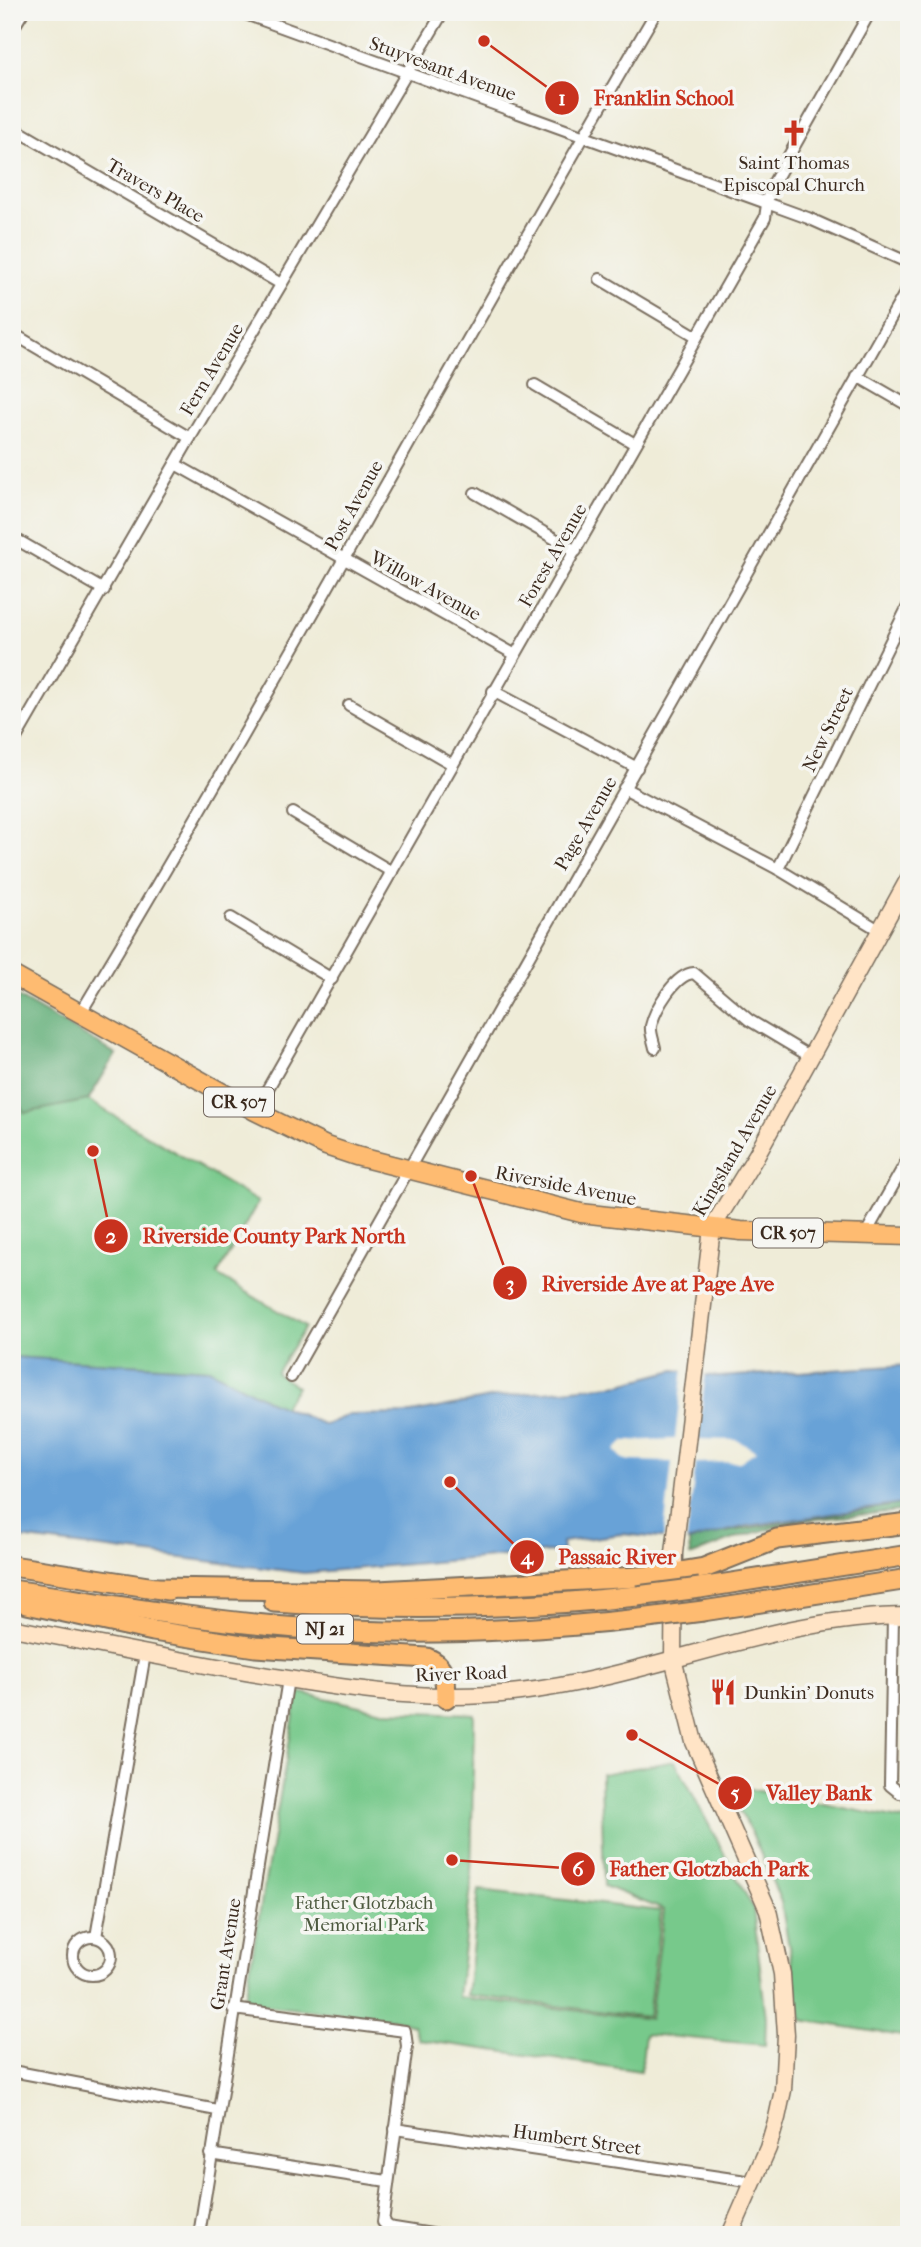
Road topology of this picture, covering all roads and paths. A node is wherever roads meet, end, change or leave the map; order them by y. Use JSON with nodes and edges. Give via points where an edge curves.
{"nodes":[{"id":1,"x":23,"y":12,"type":"edge"},
{"id":2,"x":240,"y":12,"type":"edge"},
{"id":3,"x":443,"y":12,"type":"edge"},
{"id":4,"x":656,"y":12,"type":"edge"},
{"id":5,"x":870,"y":12,"type":"edge"},
{"id":6,"x":12,"y":30,"type":"edge"},
{"id":7,"x":406,"y":75,"type":"junction"},
{"id":8,"x":12,"y":127,"type":"edge"},
{"id":9,"x":584,"y":136,"type":"junction"},
{"id":10,"x":766,"y":202,"type":"junction"},
{"id":11,"x":909,"y":263,"type":"edge"},
{"id":12,"x":600,"y":279,"type":"dead end"},
{"id":13,"x":281,"y":284,"type":"junction"},
{"id":14,"x":909,"y":286,"type":"edge"},
{"id":15,"x":12,"y":333,"type":"edge"},
{"id":16,"x":696,"y":336,"type":"junction"},
{"id":17,"x":857,"y":376,"type":"junction"},
{"id":18,"x":535,"y":385,"type":"dead end"},
{"id":19,"x":909,"y":406,"type":"edge"},
{"id":20,"x":190,"y":438,"type":"junction"},
{"id":21,"x":635,"y":444,"type":"junction"},
{"id":22,"x":175,"y":464,"type":"junction"},
{"id":23,"x":475,"y":493,"type":"dead end"},
{"id":24,"x":12,"y":537,"type":"edge"},
{"id":25,"x":576,"y":551,"type":"junction"},
{"id":26,"x":343,"y":559,"type":"junction"},
{"id":27,"x":104,"y":590,"type":"junction"},
{"id":28,"x":909,"y":604,"type":"edge"},
{"id":29,"x":514,"y":654,"type":"junction"},
{"id":30,"x":493,"y":691,"type":"junction"},
{"id":31,"x":349,"y":705,"type":"dead end"},
{"id":32,"x":12,"y":745,"type":"edge"},
{"id":33,"x":452,"y":764,"type":"junction"},
{"id":34,"x":637,"y":768,"type":"junction"},
{"id":35,"x":624,"y":788,"type":"junction"},
{"id":36,"x":293,"y":813,"type":"dead end"},
{"id":37,"x":778,"y":869,"type":"junction"},
{"id":38,"x":392,"y":872,"type":"junction"},
{"id":39,"x":909,"y":878,"type":"edge"},
{"id":40,"x":231,"y":918,"type":"dead end"},
{"id":41,"x":879,"y":930,"type":"junction"},
{"id":42,"x":12,"y":975,"type":"edge"},
{"id":43,"x":332,"y":979,"type":"junction"},
{"id":44,"x":80,"y":1014,"type":"junction"},
{"id":45,"x":655,"y":1048,"type":"dead end"},
{"id":46,"x":811,"y":1057,"type":"junction"},
{"id":47,"x":255,"y":1111,"type":"junction"},
{"id":48,"x":909,"y":1157,"type":"edge"},
{"id":49,"x":406,"y":1170,"type":"junction"},
{"id":50,"x":712,"y":1228,"type":"junction"},
{"id":51,"x":865,"y":1235,"type":"junction"},
{"id":52,"x":909,"y":1236,"type":"edge"},
{"id":53,"x":291,"y":1377,"type":"dead end"},
{"id":54,"x":909,"y":1523,"type":"edge"},
{"id":55,"x":909,"y":1555,"type":"edge"},
{"id":56,"x":12,"y":1566,"type":"edge"},
{"id":57,"x":673,"y":1574,"type":"junction"},
{"id":58,"x":909,"y":1579,"type":"edge"},
{"id":59,"x":156,"y":1588,"type":"junction"},
{"id":60,"x":12,"y":1590,"type":"edge"},
{"id":61,"x":12,"y":1601,"type":"edge"},
{"id":62,"x":901,"y":1616,"type":"edge"},
{"id":63,"x":13,"y":1631,"type":"edge"},
{"id":64,"x":145,"y":1654,"type":"junction"},
{"id":65,"x":673,"y":1658,"type":"junction"},
{"id":66,"x":288,"y":1679,"type":"junction"},
{"id":67,"x":446,"y":1698,"type":"junction"},
{"id":68,"x":909,"y":1794,"type":"edge"},
{"id":69,"x":96,"y":1937,"type":"dead end"},
{"id":70,"x":233,"y":2010,"type":"junction"},
{"id":71,"x":12,"y":2071,"type":"edge"},
{"id":72,"x":217,"y":2110,"type":"junction"},
{"id":73,"x":395,"y":2129,"type":"junction"},
{"id":74,"x":210,"y":2154,"type":"junction"},
{"id":75,"x":387,"y":2181,"type":"junction"},
{"id":76,"x":753,"y":2182,"type":"junction"},
{"id":77,"x":199,"y":2235,"type":"edge"},
{"id":78,"x":438,"y":2235,"type":"edge"},
{"id":79,"x":730,"y":2235,"type":"edge"}],
"edges":[{"from":1,"to":6,"type":"street"},
{"from":2,"to":7,"type":"street","name":"Stuyvesant Avenue"},
{"from":3,"to":7,"type":"street","name":"Fern Avenue"},
{"from":4,"to":9,"type":"street","name":"Post Avenue"},
{"from":5,"to":10,"type":"street","name":"Forest Avenue"},
{"from":7,"to":9,"type":"street","name":"Stuyvesant Avenue"},
{"from":7,"to":13,"type":"street","name":"Fern Avenue"},
{"from":8,"to":13,"type":"street","name":"Travers Place"},
{"from":9,"to":10,"type":"street","name":"Stuyvesant Avenue"},
{"from":9,"to":26,"type":"street","name":"Post Avenue"},
{"from":10,"to":11,"type":"street","name":"Stuyvesant Avenue"},
{"from":10,"to":16,"type":"street","name":"Forest Avenue","via":[[765,218]]},
{"from":12,"to":16,"type":"street"},
{"from":13,"to":20,"type":"street","name":"Fern Avenue"},
{"from":14,"to":17,"type":"street","name":"Page Avenue"},
{"from":15,"to":20,"type":"street"},
{"from":16,"to":21,"type":"street","name":"Forest Avenue"},
{"from":17,"to":19,"type":"street"},
{"from":17,"to":34,"type":"street","name":"Page Avenue"},
{"from":18,"to":21,"type":"street"},
{"from":20,"to":22,"type":"street","name":"Fern Avenue"},
{"from":21,"to":25,"type":"street","name":"Forest Avenue"},
{"from":22,"to":26,"type":"street","name":"Willow Avenue"},
{"from":22,"to":27,"type":"street","name":"Fern Avenue"},
{"from":23,"to":25,"type":"street"},
{"from":24,"to":27,"type":"street"},
{"from":25,"to":29,"type":"street","name":"Forest Avenue"},
{"from":26,"to":29,"type":"street","name":"Willow Avenue"},
{"from":26,"to":44,"type":"street","name":"Post Avenue","via":[[155,892]]},
{"from":27,"to":32,"type":"street","name":"Fern Avenue"},
{"from":28,"to":37,"type":"street","name":"New Street"},
{"from":29,"to":30,"type":"street","name":"Forest Avenue"},
{"from":30,"to":33,"type":"street","name":"Forest Avenue"},
{"from":30,"to":34,"type":"street"},
{"from":31,"to":33,"type":"street"},
{"from":33,"to":38,"type":"street","name":"Forest Avenue"},
{"from":34,"to":35,"type":"street","name":"Page Avenue"},
{"from":35,"to":37,"type":"street"},
{"from":35,"to":49,"type":"street","name":"Page Avenue"},
{"from":36,"to":38,"type":"street"},
{"from":37,"to":41,"type":"street"},
{"from":38,"to":43,"type":"street","name":"Forest Avenue"},
{"from":39,"to":41,"type":"main road","name":"Kingsland Avenue"},
{"from":40,"to":43,"type":"street"},
{"from":41,"to":46,"type":"main road","name":"Kingsland Avenue"},
{"from":42,"to":44,"type":"main road","name":"Riverside Avenue","number":"CR 507"},
{"from":43,"to":47,"type":"street","name":"Forest Avenue"},
{"from":44,"to":47,"type":"main road","name":"Riverside Avenue","number":"CR 507"},
{"from":45,"to":46,"type":"street","via":[[651,1028],[670,989],[685,974],[694,972],[749,1020]]},
{"from":46,"to":50,"type":"main road","name":"Kingsland Avenue"},
{"from":47,"to":49,"type":"main road","name":"Riverside Avenue","number":"CR 507","via":[[326,1146]]},
{"from":48,"to":51,"type":"street"},
{"from":49,"to":50,"type":"main road","name":"Riverside Avenue","number":"CR 507","via":[[581,1213]]},
{"from":49,"to":53,"type":"street","name":"Page Avenue"},
{"from":50,"to":51,"type":"main road","name":"Riverside Avenue","number":"CR 507"},
{"from":50,"to":57,"type":"main road","name":"Kingsland Avenue"},
{"from":51,"to":52,"type":"main road","name":"Riverside Avenue","number":"CR 507"},
{"from":54,"to":57,"type":"highway","via":[[777,1539],[704,1568]]},
{"from":55,"to":59,"type":"highway","number":"NJ 21","bridge":true,"via":[[700,1588],[512,1607],[274,1602]]},
{"from":56,"to":59,"type":"highway","number":"NJ 21"},
{"from":57,"to":59,"type":"highway","via":[[378,1591]]},
{"from":57,"to":65,"type":"main road","name":"Kingsland Avenue"},
{"from":58,"to":60,"type":"highway","number":"NJ 21","bridge":true,"via":[[703,1611],[513,1630],[352,1631],[193,1617]]},
{"from":61,"to":67,"type":"highway","via":[[255,1647],[427,1658],[444,1675]]},
{"from":62,"to":65,"type":"main road","name":"River Road","via":[[817,1624]]},
{"from":62,"to":68,"type":"street","via":[[890,1785]]},
{"from":63,"to":64,"type":"main road","name":"River Road"},
{"from":64,"to":66,"type":"main road","name":"River Road"},
{"from":64,"to":69,"type":"street"},
{"from":65,"to":67,"type":"main road","name":"River Road","via":[[548,1688]]},
{"from":65,"to":76,"type":"main road","name":"Kingsland Avenue","via":[[694,1742],[768,1910],[782,1975],[783,2090],[768,2148]]},
{"from":66,"to":67,"type":"main road","name":"River Road"},
{"from":66,"to":70,"type":"street","name":"Grant Avenue"},
{"from":70,"to":72,"type":"street","name":"Grant Avenue"},
{"from":70,"to":73,"type":"street","via":[[405,2031],[407,2046]]},
{"from":71,"to":72,"type":"street"},
{"from":72,"to":74,"type":"street","name":"Grant Avenue"},
{"from":73,"to":75,"type":"street"},
{"from":73,"to":76,"type":"street","name":"Humbert Street"},
{"from":74,"to":75,"type":"street"},
{"from":74,"to":77,"type":"street","name":"Grant Avenue"},
{"from":75,"to":78,"type":"street","via":[[383,2222],[388,2227]]},
{"from":76,"to":79,"type":"main road","name":"Kingsland Avenue"}]}
